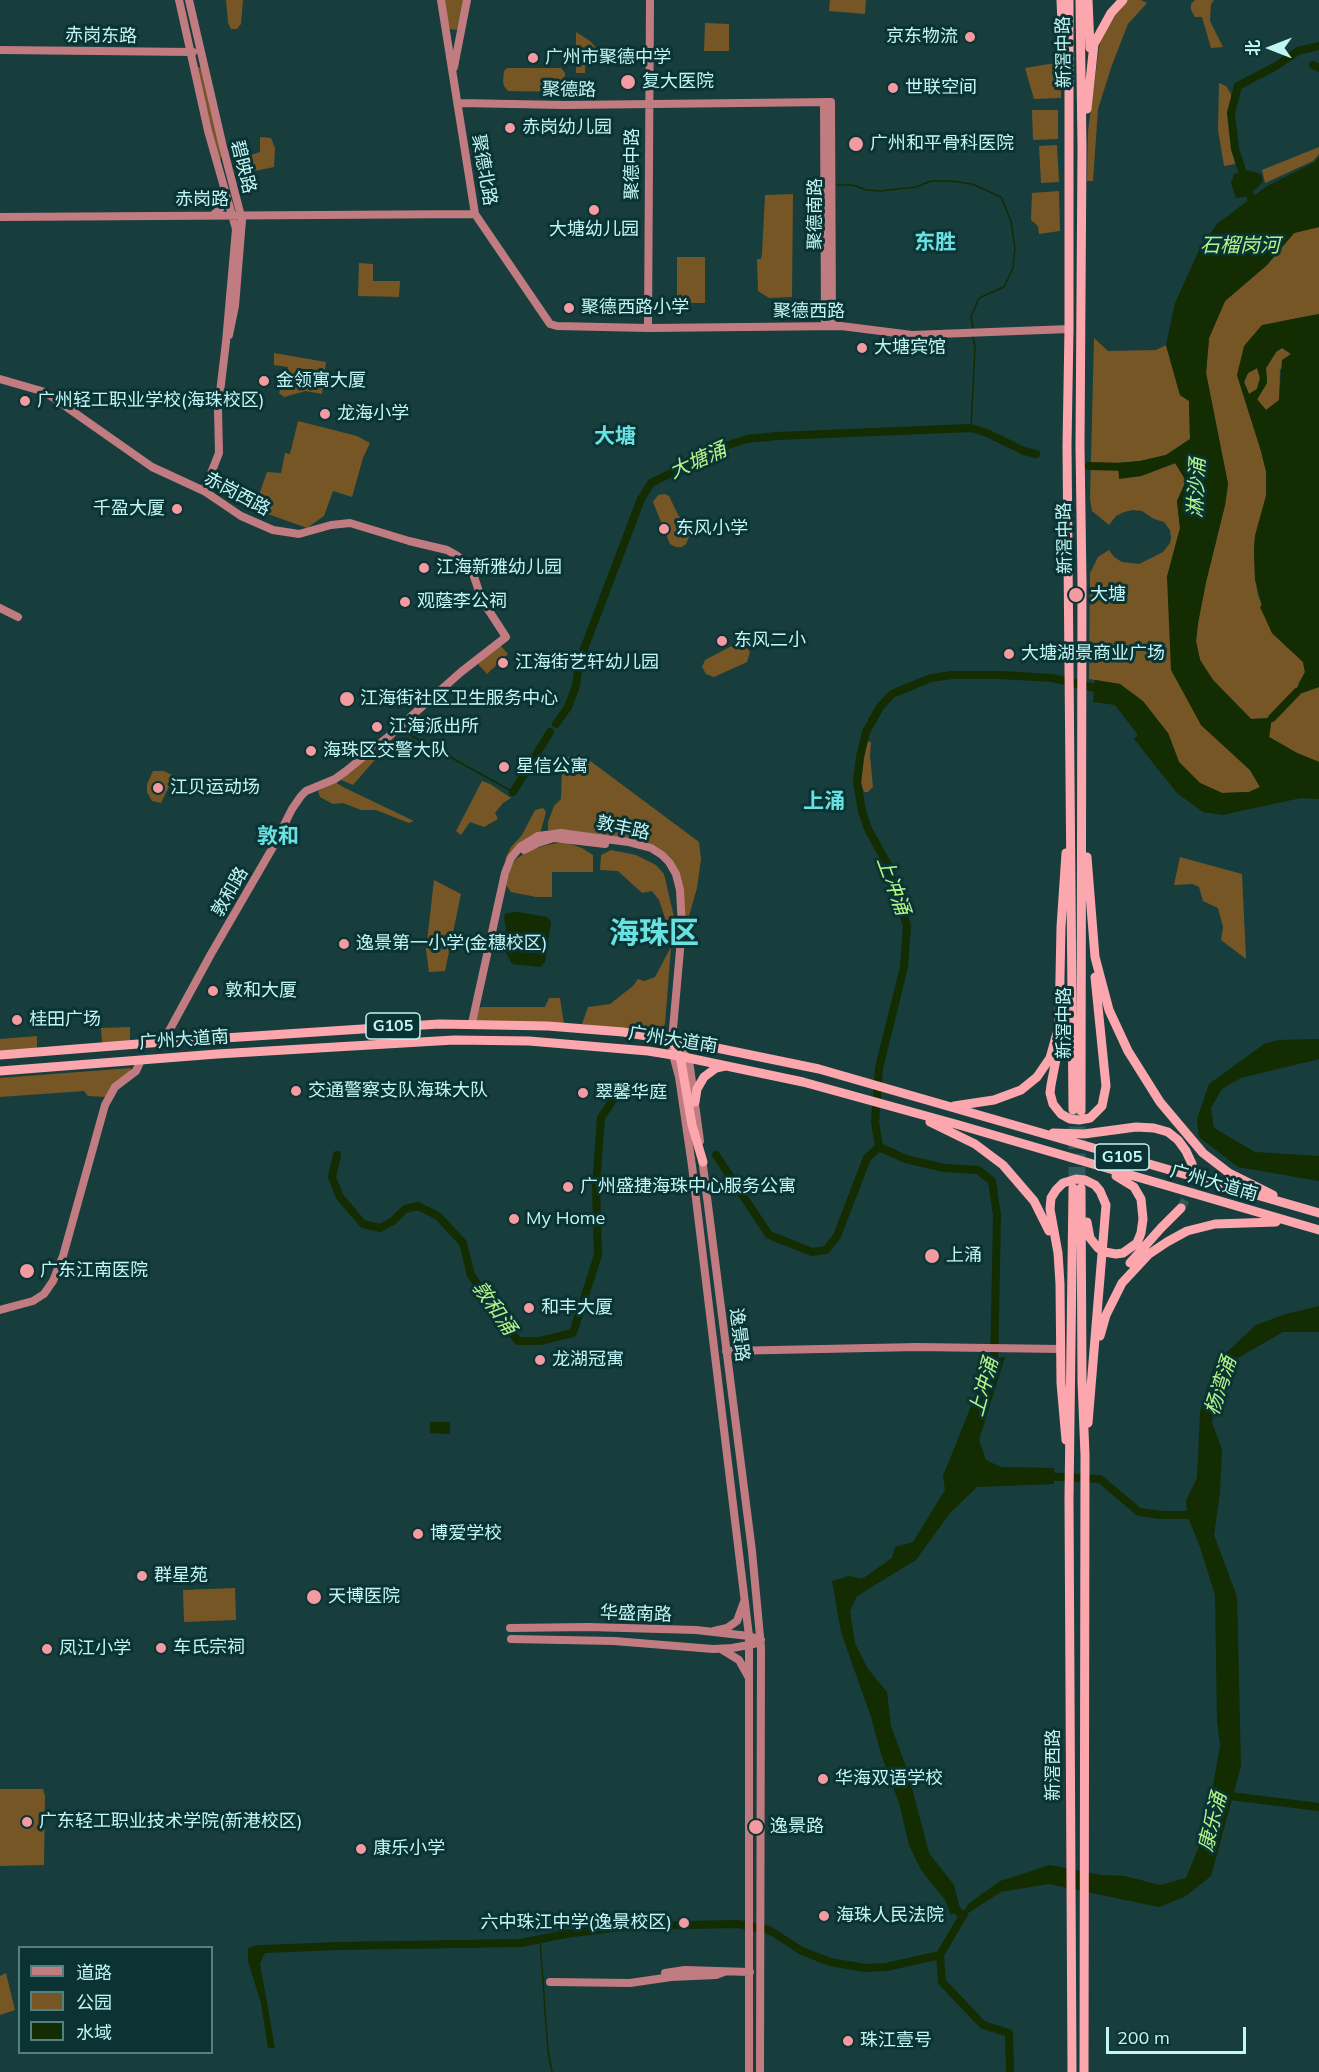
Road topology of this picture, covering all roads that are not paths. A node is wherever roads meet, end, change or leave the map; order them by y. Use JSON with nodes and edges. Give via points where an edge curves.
{"nodes":[{"id":1,"x":179,"y":0,"type":"edge"},
{"id":2,"x":189,"y":0,"type":"edge"},
{"id":3,"x":441,"y":0,"type":"edge"},
{"id":4,"x":467,"y":0,"type":"edge"},
{"id":5,"x":650,"y":0,"type":"edge"},
{"id":6,"x":1060,"y":0,"type":"edge"},
{"id":7,"x":1069,"y":0,"type":"edge"},
{"id":8,"x":1080,"y":0,"type":"edge"},
{"id":9,"x":1088,"y":0,"type":"edge"},
{"id":10,"x":1123,"y":0,"type":"edge"},
{"id":11,"x":462,"y":28,"type":"junction"},
{"id":12,"x":446,"y":29,"type":"junction"},
{"id":13,"x":0,"y":50,"type":"edge"},
{"id":14,"x":191,"y":52,"type":"junction"},
{"id":15,"x":201,"y":53,"type":"junction"},
{"id":16,"x":453,"y":71,"type":"junction"},
{"id":17,"x":1089,"y":92,"type":"junction"},
{"id":18,"x":827,"y":102,"type":"junction"},
{"id":19,"x":1068,"y":102,"type":"junction"},
{"id":20,"x":458,"y":103,"type":"junction"},
{"id":21,"x":649,"y":104,"type":"junction"},
{"id":22,"x":1082,"y":147,"type":"junction"},
{"id":23,"x":222,"y":180,"type":"junction"},
{"id":24,"x":475,"y":214,"type":"junction"},
{"id":25,"x":213,"y":215,"type":"junction"},
{"id":26,"x":236,"y":215,"type":"junction"},
{"id":27,"x":0,"y":217,"type":"edge"},
{"id":28,"x":550,"y":324,"type":"joint"},
{"id":29,"x":829,"y":326,"type":"junction"},
{"id":30,"x":648,"y":328,"type":"junction"},
{"id":31,"x":1069,"y":329,"type":"junction"},
{"id":32,"x":0,"y":378,"type":"edge"},
{"id":33,"x":204,"y":491,"type":"junction"},
{"id":34,"x":0,"y":608,"type":"edge"},
{"id":35,"x":18,"y":617,"type":"dead end"},
{"id":36,"x":506,"y":637,"type":"joint"},
{"id":37,"x":1071,"y":815,"type":"junction"},
{"id":38,"x":1082,"y":828,"type":"junction"},
{"id":39,"x":1091,"y":921,"type":"junction"},
{"id":40,"x":1060,"y":1013,"type":"junction"},
{"id":41,"x":472,"y":1023,"type":"junction"},
{"id":42,"x":623,"y":1032,"type":"junction"},
{"id":43,"x":669,"y":1040,"type":"junction"},
{"id":44,"x":163,"y":1042,"type":"junction"},
{"id":45,"x":691,"y":1044,"type":"junction"},
{"id":46,"x":621,"y":1048,"type":"junction"},
{"id":47,"x":648,"y":1051,"type":"junction"},
{"id":48,"x":679,"y":1053,"type":"junction"},
{"id":49,"x":0,"y":1054,"type":"edge"},
{"id":50,"x":141,"y":1060,"type":"junction"},
{"id":51,"x":725,"y":1066,"type":"junction"},
{"id":52,"x":0,"y":1071,"type":"edge"},
{"id":53,"x":691,"y":1103,"type":"junction"},
{"id":54,"x":951,"y":1106,"type":"junction"},
{"id":55,"x":910,"y":1112,"type":"junction"},
{"id":56,"x":1036,"y":1132,"type":"junction"},
{"id":57,"x":703,"y":1162,"type":"junction"},
{"id":58,"x":1192,"y":1164,"type":"tunnel mouth"},
{"id":59,"x":1097,"y":1167,"type":"junction"},
{"id":60,"x":1081,"y":1188,"type":"junction"},
{"id":61,"x":1295,"y":1206,"type":"junction"},
{"id":62,"x":1181,"y":1208,"type":"tunnel mouth"},
{"id":63,"x":1319,"y":1213,"type":"edge"},
{"id":64,"x":1291,"y":1222,"type":"junction"},
{"id":65,"x":1319,"y":1230,"type":"edge"},
{"id":66,"x":1059,"y":1268,"type":"junction"},
{"id":67,"x":0,"y":1310,"type":"edge"},
{"id":68,"x":1061,"y":1349,"type":"junction"},
{"id":69,"x":726,"y":1351,"type":"junction"},
{"id":70,"x":1093,"y":1365,"type":"junction"},
{"id":71,"x":1085,"y":1455,"type":"junction"},
{"id":72,"x":1070,"y":1458,"type":"junction"},
{"id":73,"x":757,"y":1597,"type":"junction"},
{"id":74,"x":746,"y":1599,"type":"junction"},
{"id":75,"x":510,"y":1628,"type":"dead end"},
{"id":76,"x":710,"y":1631,"type":"junction"},
{"id":77,"x":749,"y":1636,"type":"junction"},
{"id":78,"x":511,"y":1639,"type":"dead end"},
{"id":79,"x":761,"y":1640,"type":"junction"},
{"id":80,"x":750,"y":1646,"type":"junction"},
{"id":81,"x":719,"y":1649,"type":"junction"},
{"id":82,"x":751,"y":1683,"type":"junction"},
{"id":83,"x":762,"y":1683,"type":"junction"},
{"id":84,"x":750,"y":1972,"type":"junction"},
{"id":85,"x":550,"y":1982,"type":"dead end"},
{"id":86,"x":750,"y":2059,"type":"junction"},
{"id":87,"x":761,"y":2059,"type":"junction"},
{"id":88,"x":748,"y":2072,"type":"edge"},
{"id":89,"x":760,"y":2072,"type":"edge"},
{"id":90,"x":1072,"y":2072,"type":"edge"},
{"id":91,"x":1084,"y":2072,"type":"edge"}],
"edges":[{"from":1,"to":14,"type":"street","name":"碧映路"},
{"from":2,"to":15,"type":"street","name":"碧映路"},
{"from":3,"to":12,"type":"street","name":"聚德北路"},
{"from":4,"to":11,"type":"street","name":"聚德北路"},
{"from":5,"to":21,"type":"street","name":"聚德中路"},
{"from":6,"to":19,"type":"highway"},
{"from":7,"to":19,"type":"highway","name":"新滘中路"},
{"from":8,"to":22,"type":"highway","name":"新滘中路"},
{"from":9,"to":17,"type":"highway"},
{"from":10,"to":17,"type":"highway","via":[[1094,44]]},
{"from":11,"to":12,"type":"street","via":[[454,33]]},
{"from":11,"to":16,"type":"street","name":"聚德北路"},
{"from":12,"to":16,"type":"street","name":"聚德北路"},
{"from":13,"to":14,"type":"street","name":"赤岗东路"},
{"from":14,"to":15,"type":"street","name":"赤岗东路"},
{"from":14,"to":23,"type":"street","name":"碧映路"},
{"from":15,"to":26,"type":"street","name":"碧映路"},
{"from":16,"to":20,"type":"street","name":"聚德北路"},
{"from":17,"to":22,"type":"highway"},
{"from":18,"to":21,"type":"street","name":"聚德路"},
{"from":18,"to":29,"type":"street","name":"聚德南路"},
{"from":18,"to":29,"type":"street","name":"聚德南路","via":[[825,296]]},
{"from":19,"to":31,"type":"highway","name":"新滘中路"},
{"from":20,"to":21,"type":"street","name":"聚德路"},
{"from":20,"to":24,"type":"street","name":"聚德北路"},
{"from":21,"to":30,"type":"street","name":"聚德中路"},
{"from":22,"to":38,"type":"highway","name":"新滘中路"},
{"from":23,"to":25,"type":"street","via":[[221,204]]},
{"from":23,"to":26,"type":"street","name":"碧映路"},
{"from":24,"to":26,"type":"street","name":"赤岗路"},
{"from":24,"to":28,"type":"street","name":"聚德北路"},
{"from":25,"to":26,"type":"street","name":"赤岗路"},
{"from":25,"to":27,"type":"street","name":"赤岗路"},
{"from":26,"to":33,"type":"street","name":"碧映路","via":[[218,409],[219,453]]},
{"from":28,"to":30,"type":"street","name":"聚德西路"},
{"from":29,"to":30,"type":"street","name":"聚德西路"},
{"from":29,"to":31,"type":"street","name":"聚德西路","via":[[912,335]]},
{"from":31,"to":37,"type":"highway","name":"新滘中路"},
{"from":32,"to":33,"type":"street","name":"赤岗西路","via":[[45,392],[152,467]]},
{"from":33,"to":36,"type":"street","name":"赤岗西路","via":[[241,516],[285,533],[299,534],[350,523],[447,550],[470,567],[482,600]]},
{"from":34,"to":35,"type":"street"},
{"from":36,"to":44,"type":"street","name":"敦和路","via":[[346,771],[301,796]]},
{"from":37,"to":38,"type":"highway","name":"新滘中路","via":[[1080,1111]]},
{"from":37,"to":40,"type":"highway","via":[[1064,873]]},
{"from":38,"to":39,"type":"highway"},
{"from":39,"to":40,"type":"highway","via":[[1106,1086],[1099,1110],[1084,1119],[1061,1114],[1050,1093]]},
{"from":39,"to":61,"type":"highway","via":[[1095,957],[1109,1010],[1128,1051],[1160,1102],[1216,1164]]},
{"from":40,"to":54,"type":"highway","via":[[1058,1037],[1050,1058],[1030,1084],[1004,1097]]},
{"from":41,"to":42,"type":"highway","name":"广州大道南","number":"G105"},
{"from":41,"to":43,"type":"street","name":"敦丰路","via":[[508,866],[514,853],[530,840],[553,833],[651,848],[665,858],[677,879],[682,914]]},
{"from":41,"to":44,"type":"highway","name":"广州大道南","number":"G105"},
{"from":42,"to":43,"type":"highway","name":"广州大道南","number":"G105"},
{"from":42,"to":46,"type":"highway","via":[[628,1042]]},
{"from":43,"to":45,"type":"highway","name":"广州大道南","number":"G105"},
{"from":43,"to":47,"type":"highway"},
{"from":43,"to":48,"type":"highway"},
{"from":44,"to":49,"type":"highway","name":"广州大道南","number":"G105"},
{"from":45,"to":48,"type":"highway"},
{"from":45,"to":54,"type":"highway","name":"广州大道南","number":"G105","via":[[794,1063]]},
{"from":46,"to":47,"type":"highway","name":"广州大道南","number":"G105"},
{"from":46,"to":50,"type":"highway","name":"广州大道南","number":"G105","via":[[454,1040]]},
{"from":47,"to":48,"type":"highway","name":"广州大道南","number":"G105"},
{"from":48,"to":51,"type":"highway","name":"广州大道南","number":"G105"},
{"from":48,"to":53,"type":"highway"},
{"from":48,"to":74,"type":"street","name":"逸景路"},
{"from":50,"to":52,"type":"highway","name":"广州大道南","number":"G105"},
{"from":50,"to":67,"type":"street","via":[[136,1071],[115,1087],[105,1105],[66,1248],[53,1281],[33,1301]]},
{"from":51,"to":53,"type":"highway","via":[[704,1077]]},
{"from":51,"to":55,"type":"highway","name":"广州大道南","number":"G105","via":[[803,1082]]},
{"from":53,"to":57,"type":"highway","via":[[694,1133]]},
{"from":53,"to":57,"type":"street","name":"逸景路"},
{"from":54,"to":56,"type":"highway","name":"广州大道南","number":"G105"},
{"from":55,"to":59,"type":"highway","name":"广州大道南","number":"G105"},
{"from":55,"to":66,"type":"highway","via":[[975,1144],[1014,1175],[1042,1214]]},
{"from":56,"to":58,"type":"highway","via":[[1084,1134],[1148,1126],[1173,1136]]},
{"from":56,"to":61,"type":"highway","name":"广州大道南","number":"G105"},
{"from":57,"to":69,"type":"street","name":"逸景路"},
{"from":59,"to":60,"type":"highway","via":[[1134,1187],[1141,1199],[1142,1228],[1133,1247],[1116,1254],[1093,1243]]},
{"from":59,"to":64,"type":"highway","name":"广州大道南","number":"G105"},
{"from":60,"to":71,"type":"highway"},
{"from":60,"to":72,"type":"highway"},
{"from":61,"to":63,"type":"highway","name":"广州大道南","number":"G105"},
{"from":62,"to":70,"type":"highway","via":[[1113,1286],[1101,1314]]},
{"from":64,"to":65,"type":"highway","name":"广州大道南","number":"G105"},
{"from":64,"to":70,"type":"highway","via":[[1204,1226],[1176,1236],[1149,1254],[1114,1297]]},
{"from":66,"to":68,"type":"highway"},
{"from":66,"to":70,"type":"highway","via":[[1050,1209],[1053,1194],[1063,1183],[1085,1180],[1100,1191],[1106,1205]]},
{"from":68,"to":69,"type":"street"},
{"from":68,"to":72,"type":"highway"},
{"from":69,"to":73,"type":"street","name":"逸景路"},
{"from":70,"to":71,"type":"highway"},
{"from":71,"to":91,"type":"highway","name":"新滘西路"},
{"from":72,"to":90,"type":"highway","name":"新滘西路"},
{"from":73,"to":74,"type":"street"},
{"from":73,"to":79,"type":"street","name":"逸景路"},
{"from":74,"to":76,"type":"street","via":[[737,1621],[727,1628]]},
{"from":74,"to":77,"type":"street","name":"逸景路"},
{"from":75,"to":76,"type":"street","name":"华盛南路"},
{"from":76,"to":77,"type":"street","name":"华盛南路"},
{"from":77,"to":79,"type":"street","name":"华盛南路"},
{"from":77,"to":80,"type":"street","name":"逸景路"},
{"from":78,"to":81,"type":"street"},
{"from":79,"to":80,"type":"street"},
{"from":79,"to":83,"type":"street","name":"逸景路"},
{"from":80,"to":81,"type":"street"},
{"from":80,"to":82,"type":"street","name":"逸景路"},
{"from":81,"to":82,"type":"street","via":[[739,1660]]},
{"from":82,"to":83,"type":"street"},
{"from":82,"to":84,"type":"street","name":"逸景路"},
{"from":83,"to":87,"type":"street","name":"逸景路"},
{"from":84,"to":85,"type":"street","via":[[685,1970],[628,1979]]},
{"from":84,"to":86,"type":"street","name":"逸景路"},
{"from":86,"to":87,"type":"street"},
{"from":86,"to":88,"type":"street","name":"逸景路"},
{"from":87,"to":89,"type":"street","name":"逸景路"}]}
